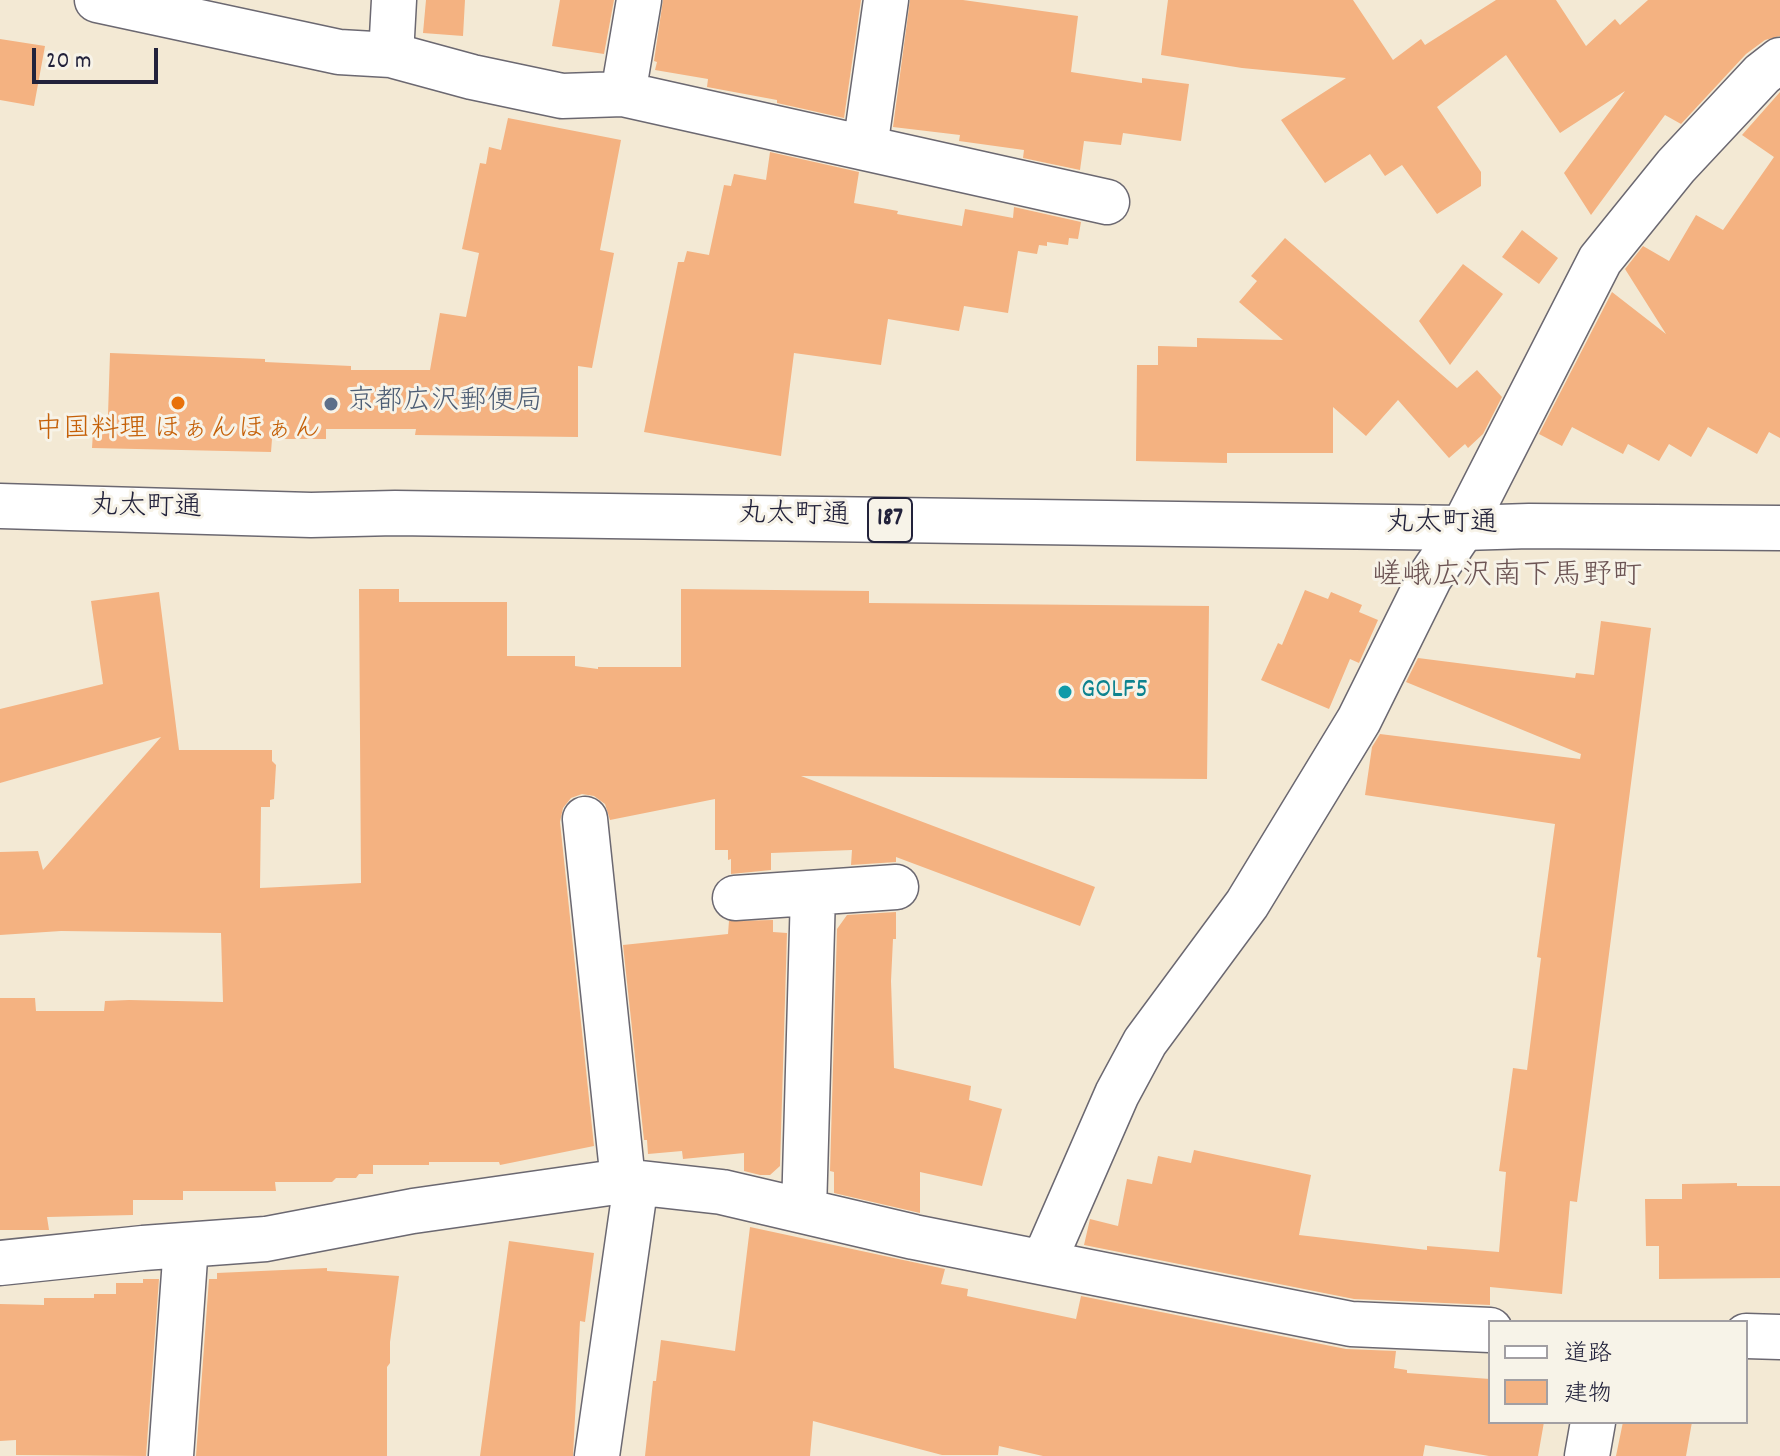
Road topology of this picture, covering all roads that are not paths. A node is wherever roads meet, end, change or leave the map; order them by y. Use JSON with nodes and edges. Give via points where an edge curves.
{"nodes":[{"id":1,"x":97,"y":0,"type":"edge"},
{"id":2,"x":394,"y":0,"type":"edge"},
{"id":3,"x":639,"y":0,"type":"edge"},
{"id":4,"x":886,"y":0,"type":"edge"},
{"id":5,"x":391,"y":55,"type":"junction"},
{"id":6,"x":1780,"y":60,"type":"edge"},
{"id":7,"x":623,"y":94,"type":"junction"},
{"id":8,"x":865,"y":148,"type":"junction"},
{"id":9,"x":1107,"y":202,"type":"dead end"},
{"id":10,"x":0,"y":506,"type":"edge"},
{"id":11,"x":1463,"y":528,"type":"junction"},
{"id":12,"x":1780,"y":528,"type":"edge"},
{"id":13,"x":585,"y":819,"type":"dead end"},
{"id":14,"x":896,"y":887,"type":"dead end"},
{"id":15,"x":813,"y":893,"type":"junction"},
{"id":16,"x":735,"y":898,"type":"dead end"},
{"id":17,"x":629,"y":1182,"type":"junction"},
{"id":18,"x":804,"y":1211,"type":"junction"},
{"id":19,"x":186,"y":1245,"type":"junction"},
{"id":20,"x":1044,"y":1261,"type":"junction"},
{"id":21,"x":0,"y":1263,"type":"edge"},
{"id":22,"x":1488,"y":1330,"type":"edge"},
{"id":23,"x":1748,"y":1336,"type":"edge"},
{"id":24,"x":1780,"y":1337,"type":"edge"},
{"id":25,"x":1593,"y":1424,"type":"edge"},
{"id":26,"x":171,"y":1456,"type":"edge"},
{"id":27,"x":597,"y":1456,"type":"edge"},
{"id":28,"x":1587,"y":1456,"type":"edge"}],
"edges":[{"from":1,"to":5,"type":"street","via":[[339,52]]},
{"from":2,"to":5,"type":"street"},
{"from":3,"to":7,"type":"street"},
{"from":4,"to":8,"type":"street"},
{"from":5,"to":7,"type":"street","via":[[562,96]]},
{"from":6,"to":11,"type":"street","via":[[1676,166],[1600,260]]},
{"from":7,"to":8,"type":"street"},
{"from":8,"to":9,"type":"street"},
{"from":10,"to":11,"type":"street","name":"丸太町通","number":"187","via":[[311,515]]},
{"from":11,"to":12,"type":"street","name":"丸太町通","number":"187"},
{"from":11,"to":20,"type":"street","via":[[1430,577],[1359,720],[1247,904],[1145,1042]]},
{"from":13,"to":17,"type":"street"},
{"from":14,"to":15,"type":"street"},
{"from":15,"to":16,"type":"street"},
{"from":15,"to":18,"type":"street"},
{"from":17,"to":18,"type":"street","via":[[722,1192]]},
{"from":17,"to":19,"type":"street","via":[[413,1211],[266,1239]]},
{"from":17,"to":27,"type":"street"},
{"from":18,"to":20,"type":"street"},
{"from":19,"to":21,"type":"street"},
{"from":19,"to":26,"type":"street"},
{"from":20,"to":22,"type":"street","via":[[1351,1324]]},
{"from":23,"to":24,"type":"street"},
{"from":25,"to":28,"type":"street"}]}
